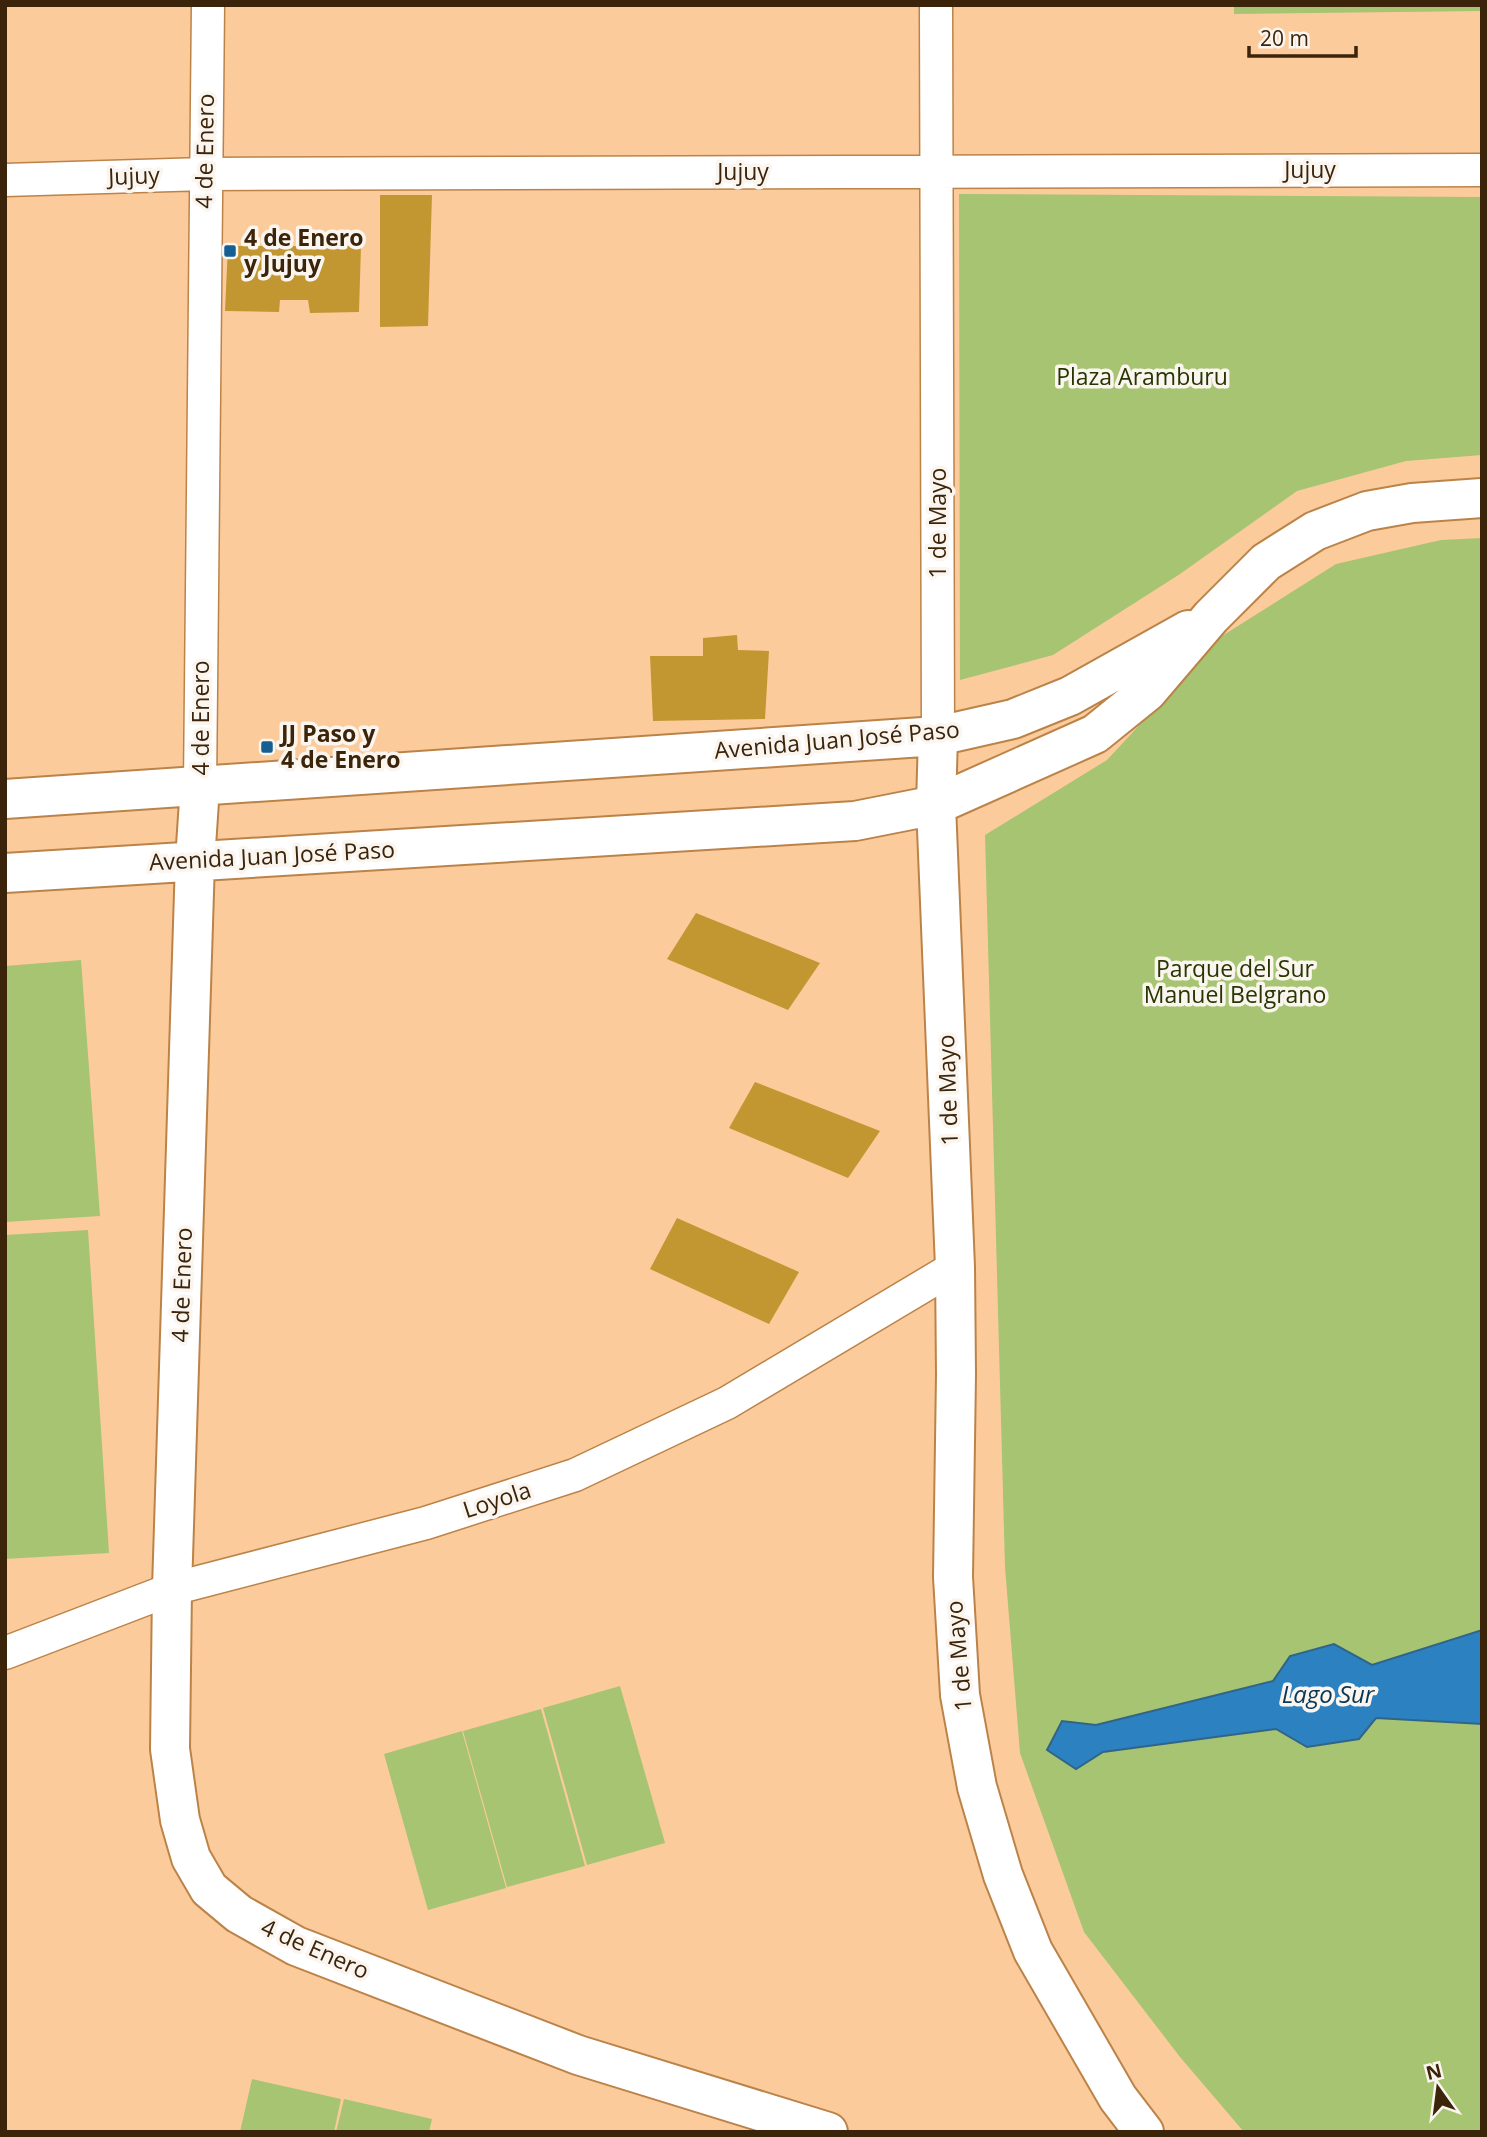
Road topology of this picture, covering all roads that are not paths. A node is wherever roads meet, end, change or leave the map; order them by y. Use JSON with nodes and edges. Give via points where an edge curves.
{"nodes":[{"id":1,"x":208,"y":5,"type":"edge"},
{"id":2,"x":936,"y":5,"type":"edge"},
{"id":3,"x":1482,"y":170,"type":"edge"},
{"id":4,"x":937,"y":171,"type":"junction"},
{"id":5,"x":205,"y":174,"type":"junction"},
{"id":6,"x":5,"y":180,"type":"edge"},
{"id":7,"x":1482,"y":498,"type":"edge"},
{"id":8,"x":1211,"y":617,"type":"junction"},
{"id":9,"x":939,"y":736,"type":"junction"},
{"id":10,"x":200,"y":786,"type":"junction"},
{"id":11,"x":5,"y":799,"type":"edge"},
{"id":12,"x":936,"y":805,"type":"junction"},
{"id":13,"x":195,"y":861,"type":"junction"},
{"id":14,"x":5,"y":873,"type":"edge"},
{"id":15,"x":955,"y":1267,"type":"junction"},
{"id":16,"x":172,"y":1588,"type":"junction"},
{"id":17,"x":5,"y":1653,"type":"edge"},
{"id":18,"x":828,"y":2132,"type":"edge"},
{"id":19,"x":1144,"y":2132,"type":"edge"}],
"edges":[{"from":1,"to":5,"type":"street","name":"4 de Enero"},
{"from":2,"to":4,"type":"street","name":"1 de Mayo"},
{"from":3,"to":4,"type":"street","name":"Jujuy"},
{"from":4,"to":5,"type":"street","name":"Jujuy"},
{"from":4,"to":9,"type":"street","name":"1 de Mayo"},
{"from":5,"to":6,"type":"street","name":"Jujuy"},
{"from":5,"to":10,"type":"street","name":"4 de Enero"},
{"from":7,"to":8,"type":"main road","via":[[1367,511],[1315,531],[1266,562]]},
{"from":8,"to":9,"type":"main road","name":"Avenida Juan José Paso","via":[[1070,696],[1013,719]]},
{"from":8,"to":12,"type":"main road","name":"Avenida Juan José Paso","via":[[1147,692],[1095,734]]},
{"from":9,"to":10,"type":"main road","name":"Avenida Juan José Paso"},
{"from":9,"to":12,"type":"main road","name":"1 de Mayo"},
{"from":10,"to":11,"type":"main road","name":"Avenida Juan José Paso"},
{"from":10,"to":13,"type":"main road","name":"4 de Enero"},
{"from":12,"to":13,"type":"main road","name":"Avenida Juan José Paso","via":[[855,821]]},
{"from":12,"to":15,"type":"main road","name":"1 de Mayo"},
{"from":13,"to":14,"type":"main road","name":"Avenida Juan José Paso"},
{"from":13,"to":16,"type":"main road","name":"4 de Enero"},
{"from":15,"to":16,"type":"street","name":"Loyola","via":[[727,1403],[575,1475],[426,1523]]},
{"from":15,"to":19,"type":"main road","name":"1 de Mayo","via":[[953,1577],[960,1695],[977,1787],[1003,1875],[1033,1951],[1118,2098]]},
{"from":16,"to":17,"type":"street","name":"Loyola"},
{"from":16,"to":18,"type":"main road","name":"4 de Enero","via":[[170,1749],[180,1820],[191,1858],[209,1889],[239,1914],[296,1946],[578,2055]]}]}
